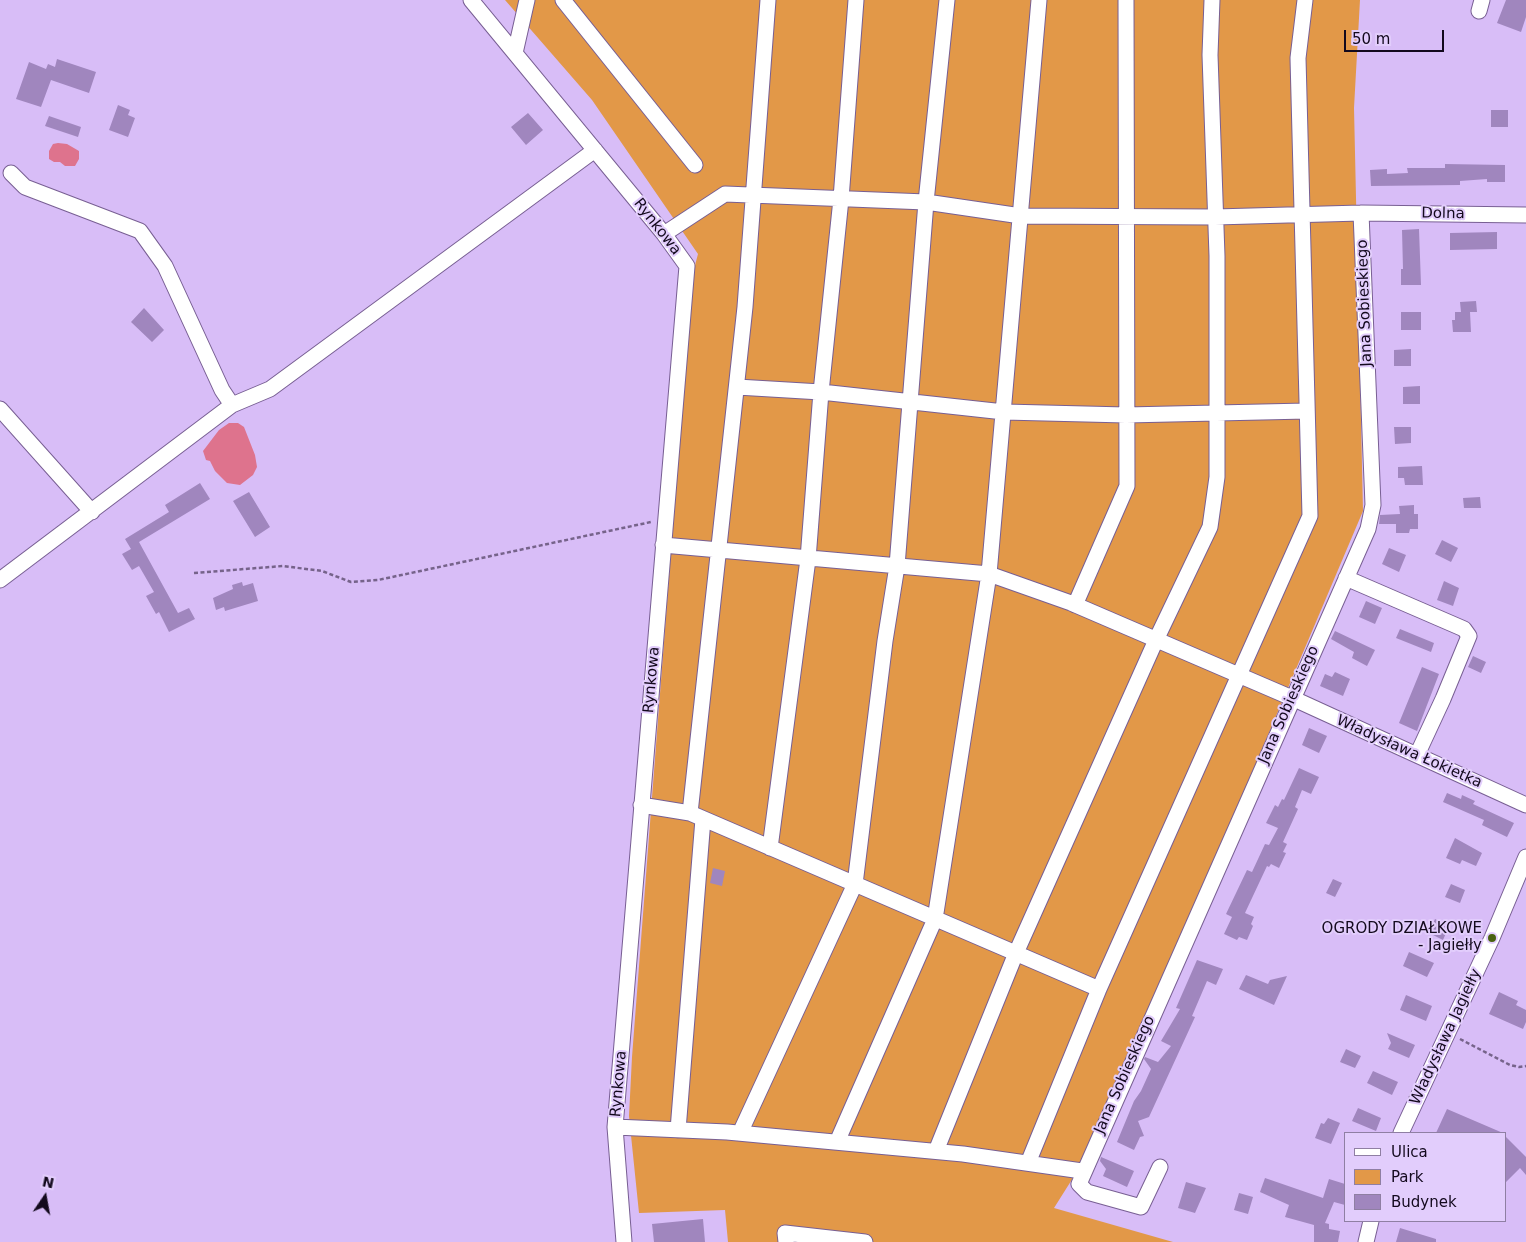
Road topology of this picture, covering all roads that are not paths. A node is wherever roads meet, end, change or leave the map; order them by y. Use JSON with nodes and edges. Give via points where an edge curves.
{"nodes":[{"id":1,"x":471,"y":0,"type":"edge"},
{"id":2,"x":527,"y":0,"type":"edge"},
{"id":3,"x":563,"y":0,"type":"edge"},
{"id":4,"x":768,"y":0,"type":"edge"},
{"id":5,"x":856,"y":0,"type":"edge"},
{"id":6,"x":947,"y":0,"type":"edge"},
{"id":7,"x":1039,"y":0,"type":"edge"},
{"id":8,"x":1126,"y":0,"type":"edge"},
{"id":9,"x":1212,"y":0,"type":"edge"},
{"id":10,"x":1305,"y":0,"type":"edge"},
{"id":11,"x":515,"y":53,"type":"junction"},
{"id":12,"x":595,"y":150,"type":"junction"},
{"id":13,"x":695,"y":165,"type":"dead end"},
{"id":14,"x":11,"y":173,"type":"dead end"},
{"id":15,"x":753,"y":195,"type":"junction"},
{"id":16,"x":841,"y":198,"type":"junction"},
{"id":17,"x":926,"y":202,"type":"junction"},
{"id":18,"x":1361,"y":213,"type":"junction"},
{"id":19,"x":1302,"y":214,"type":"junction"},
{"id":20,"x":1526,"y":215,"type":"edge"},
{"id":21,"x":1021,"y":216,"type":"junction"},
{"id":22,"x":1124,"y":216,"type":"junction"},
{"id":23,"x":1215,"y":217,"type":"junction"},
{"id":24,"x":664,"y":234,"type":"junction"},
{"id":25,"x":737,"y":387,"type":"junction"},
{"id":26,"x":821,"y":392,"type":"junction"},
{"id":27,"x":909,"y":402,"type":"junction"},
{"id":28,"x":232,"y":406,"type":"junction"},
{"id":29,"x":0,"y":410,"type":"edge"},
{"id":30,"x":1308,"y":411,"type":"junction"},
{"id":31,"x":1004,"y":412,"type":"junction"},
{"id":32,"x":1217,"y":412,"type":"junction"},
{"id":33,"x":1126,"y":415,"type":"junction"},
{"id":34,"x":92,"y":512,"type":"junction"},
{"id":35,"x":663,"y":545,"type":"junction"},
{"id":36,"x":720,"y":551,"type":"junction"},
{"id":37,"x":808,"y":559,"type":"junction"},
{"id":38,"x":897,"y":566,"type":"junction"},
{"id":39,"x":989,"y":574,"type":"junction"},
{"id":40,"x":1346,"y":578,"type":"junction"},
{"id":41,"x":0,"y":580,"type":"edge"},
{"id":42,"x":1076,"y":605,"type":"junction"},
{"id":43,"x":1156,"y":640,"type":"junction"},
{"id":44,"x":1240,"y":676,"type":"junction"},
{"id":45,"x":1292,"y":698,"type":"junction"},
{"id":46,"x":1417,"y":755,"type":"junction"},
{"id":47,"x":641,"y":805,"type":"junction"},
{"id":48,"x":1526,"y":805,"type":"edge"},
{"id":49,"x":697,"y":816,"type":"junction"},
{"id":50,"x":770,"y":848,"type":"junction"},
{"id":51,"x":1526,"y":857,"type":"edge"},
{"id":52,"x":855,"y":884,"type":"junction"},
{"id":53,"x":936,"y":919,"type":"junction"},
{"id":54,"x":1016,"y":953,"type":"junction"},
{"id":55,"x":1099,"y":989,"type":"junction"},
{"id":56,"x":615,"y":1127,"type":"junction"},
{"id":57,"x":678,"y":1130,"type":"junction"},
{"id":58,"x":1400,"y":1132,"type":"edge"},
{"id":59,"x":740,"y":1133,"type":"junction"},
{"id":60,"x":837,"y":1142,"type":"junction"},
{"id":61,"x":936,"y":1151,"type":"junction"},
{"id":62,"x":1028,"y":1164,"type":"junction"},
{"id":63,"x":1160,"y":1167,"type":"dead end"},
{"id":64,"x":1082,"y":1171,"type":"junction"},
{"id":65,"x":1370,"y":1222,"type":"edge"},
{"id":66,"x":624,"y":1242,"type":"edge"},
{"id":67,"x":786,"y":1242,"type":"edge"},
{"id":68,"x":865,"y":1242,"type":"edge"},
{"id":69,"x":1366,"y":1242,"type":"edge"}],
"edges":[{"from":1,"to":11,"type":"street","name":"Rynkowa"},
{"from":2,"to":11,"type":"street"},
{"from":3,"to":13,"type":"street"},
{"from":4,"to":15,"type":"street"},
{"from":5,"to":16,"type":"street"},
{"from":6,"to":17,"type":"street"},
{"from":7,"to":21,"type":"street"},
{"from":8,"to":22,"type":"street"},
{"from":9,"to":23,"type":"street","via":[[1210,55]]},
{"from":10,"to":19,"type":"street","via":[[1298,58]]},
{"from":11,"to":12,"type":"street","name":"Rynkowa"},
{"from":12,"to":24,"type":"street","name":"Rynkowa"},
{"from":12,"to":28,"type":"street","via":[[270,389]]},
{"from":14,"to":28,"type":"street","via":[[24,187],[140,231],[165,266]]},
{"from":15,"to":16,"type":"street","name":"Dolna"},
{"from":15,"to":24,"type":"street","name":"Dolna","via":[[725,194]]},
{"from":15,"to":25,"type":"street"},
{"from":16,"to":17,"type":"street","name":"Dolna"},
{"from":16,"to":26,"type":"street"},
{"from":17,"to":21,"type":"street","name":"Dolna"},
{"from":17,"to":27,"type":"street"},
{"from":18,"to":19,"type":"street","name":"Dolna"},
{"from":18,"to":20,"type":"street","name":"Dolna"},
{"from":18,"to":40,"type":"street","name":"Jana Sobieskiego","via":[[1373,505],[1368,529]]},
{"from":19,"to":23,"type":"street","name":"Dolna"},
{"from":19,"to":30,"type":"street"},
{"from":21,"to":22,"type":"street","name":"Dolna"},
{"from":21,"to":31,"type":"street"},
{"from":22,"to":23,"type":"street","name":"Dolna"},
{"from":22,"to":33,"type":"street"},
{"from":23,"to":32,"type":"street"},
{"from":24,"to":35,"type":"street","name":"Rynkowa","via":[[687,266]]},
{"from":25,"to":26,"type":"street"},
{"from":25,"to":36,"type":"street"},
{"from":26,"to":27,"type":"street"},
{"from":26,"to":37,"type":"street"},
{"from":27,"to":31,"type":"street"},
{"from":27,"to":38,"type":"street"},
{"from":28,"to":34,"type":"street"},
{"from":29,"to":34,"type":"street"},
{"from":30,"to":32,"type":"street"},
{"from":30,"to":44,"type":"street","via":[[1310,516]]},
{"from":31,"to":33,"type":"street"},
{"from":31,"to":39,"type":"street"},
{"from":32,"to":33,"type":"street"},
{"from":32,"to":43,"type":"street","via":[[1218,477],[1210,527]]},
{"from":33,"to":42,"type":"street","via":[[1127,486]]},
{"from":34,"to":41,"type":"street"},
{"from":35,"to":36,"type":"street","name":"Władysława Łokietka"},
{"from":35,"to":47,"type":"street","name":"Rynkowa"},
{"from":36,"to":37,"type":"street","name":"Władysława Łokietka"},
{"from":36,"to":49,"type":"street"},
{"from":37,"to":38,"type":"street","name":"Władysława Łokietka"},
{"from":37,"to":50,"type":"street"},
{"from":38,"to":39,"type":"street","name":"Władysława Łokietka"},
{"from":38,"to":52,"type":"street"},
{"from":39,"to":42,"type":"street","name":"Władysława Łokietka"},
{"from":39,"to":53,"type":"street"},
{"from":40,"to":45,"type":"street","name":"Jana Sobieskiego"},
{"from":40,"to":46,"type":"street","via":[[1464,629],[1469,636]]},
{"from":42,"to":43,"type":"street","name":"Władysława Łokietka"},
{"from":43,"to":44,"type":"street","name":"Władysława Łokietka"},
{"from":43,"to":54,"type":"street"},
{"from":44,"to":45,"type":"street","name":"Władysława Łokietka"},
{"from":44,"to":55,"type":"street"},
{"from":45,"to":46,"type":"street","name":"Władysława Łokietka"},
{"from":45,"to":64,"type":"street","name":"Jana Sobieskiego"},
{"from":46,"to":48,"type":"street","name":"Władysława Łokietka"},
{"from":47,"to":49,"type":"street"},
{"from":47,"to":56,"type":"street","name":"Rynkowa"},
{"from":49,"to":50,"type":"street"},
{"from":49,"to":57,"type":"street"},
{"from":50,"to":52,"type":"street"},
{"from":51,"to":58,"type":"street","name":"Władysława Jagiełły","via":[[1492,938]]},
{"from":52,"to":53,"type":"street"},
{"from":52,"to":59,"type":"street"},
{"from":53,"to":54,"type":"street"},
{"from":53,"to":60,"type":"street"},
{"from":54,"to":55,"type":"street"},
{"from":54,"to":61,"type":"street"},
{"from":55,"to":62,"type":"street"},
{"from":56,"to":57,"type":"street"},
{"from":56,"to":66,"type":"street","name":"Rynkowa"},
{"from":57,"to":59,"type":"street"},
{"from":59,"to":60,"type":"street"},
{"from":60,"to":61,"type":"street"},
{"from":61,"to":62,"type":"street"},
{"from":62,"to":64,"type":"street"},
{"from":63,"to":64,"type":"street","via":[[1141,1207],[1087,1192],[1079,1184]]},
{"from":65,"to":69,"type":"street"},
{"from":67,"to":68,"type":"street","via":[[785,1233]]}]}
